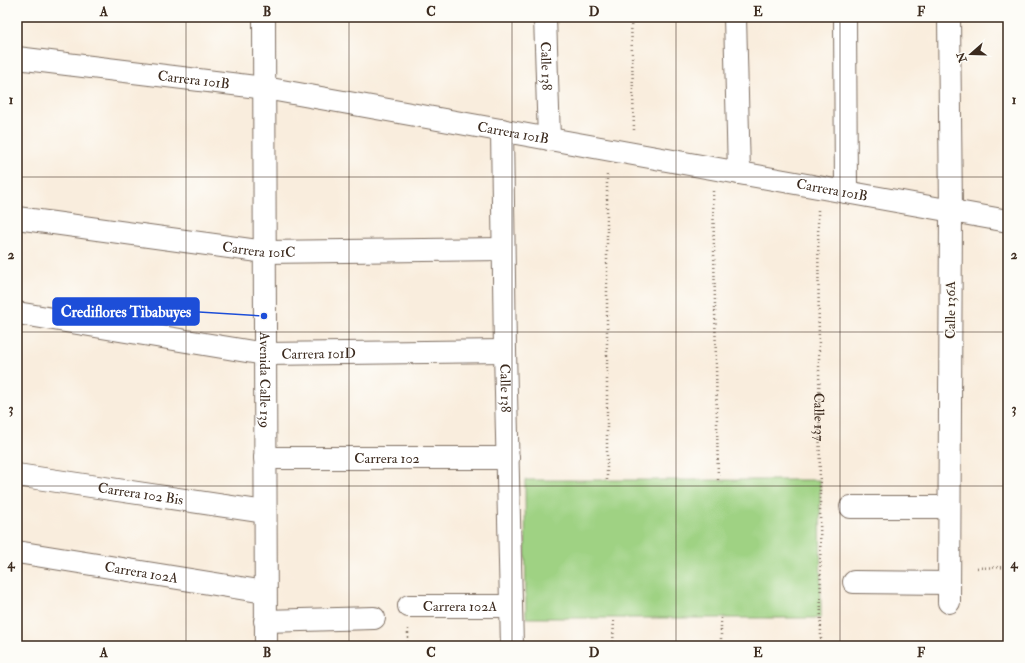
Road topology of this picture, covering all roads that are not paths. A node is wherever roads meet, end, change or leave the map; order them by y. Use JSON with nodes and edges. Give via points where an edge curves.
{"nodes":[{"id":1,"x":264,"y":17,"type":"edge"},
{"id":2,"x":545,"y":17,"type":"edge"},
{"id":3,"x":735,"y":17,"type":"edge"},
{"id":4,"x":845,"y":17,"type":"edge"},
{"id":5,"x":949,"y":17,"type":"edge"},
{"id":6,"x":17,"y":58,"type":"edge"},
{"id":7,"x":265,"y":88,"type":"junction"},
{"id":8,"x":502,"y":130,"type":"junction"},
{"id":9,"x":549,"y":139,"type":"junction"},
{"id":10,"x":739,"y":173,"type":"junction"},
{"id":11,"x":846,"y":192,"type":"junction"},
{"id":12,"x":951,"y":211,"type":"junction"},
{"id":13,"x":17,"y":218,"type":"edge"},
{"id":14,"x":1008,"y":221,"type":"edge"},
{"id":15,"x":503,"y":249,"type":"junction"},
{"id":16,"x":265,"y":252,"type":"junction"},
{"id":17,"x":17,"y":313,"type":"edge"},
{"id":18,"x":504,"y":352,"type":"junction"},
{"id":19,"x":265,"y":354,"type":"junction"},
{"id":20,"x":265,"y":458,"type":"junction"},
{"id":21,"x":508,"y":458,"type":"junction"},
{"id":22,"x":17,"y":475,"type":"edge"},
{"id":23,"x":851,"y":507,"type":"dead end"},
{"id":24,"x":949,"y":507,"type":"junction"},
{"id":25,"x":265,"y":512,"type":"junction"},
{"id":26,"x":17,"y":552,"type":"edge"},
{"id":27,"x":854,"y":582,"type":"dead end"},
{"id":28,"x":265,"y":592,"type":"junction"},
{"id":29,"x":409,"y":606,"type":"dead end"},
{"id":30,"x":511,"y":606,"type":"junction"},
{"id":31,"x":374,"y":618,"type":"dead end"},
{"id":32,"x":266,"y":621,"type":"junction"},
{"id":33,"x":266,"y":646,"type":"edge"},
{"id":34,"x":512,"y":646,"type":"edge"}],
"edges":[{"from":1,"to":7,"type":"street","name":"Avenida Calle 139"},
{"from":2,"to":9,"type":"street","name":"Calle 138"},
{"from":3,"to":10,"type":"street"},
{"from":4,"to":11,"type":"street"},
{"from":5,"to":12,"type":"street","name":"Calle 136A"},
{"from":6,"to":7,"type":"street","name":"Carrera 101B"},
{"from":7,"to":8,"type":"street","name":"Carrera 101B"},
{"from":7,"to":16,"type":"street","name":"Avenida Calle 139"},
{"from":8,"to":9,"type":"street","name":"Carrera 101B"},
{"from":8,"to":15,"type":"street","name":"Calle 138"},
{"from":9,"to":10,"type":"street","name":"Carrera 101B"},
{"from":10,"to":11,"type":"street","name":"Carrera 101B"},
{"from":11,"to":12,"type":"street","name":"Carrera 101B"},
{"from":12,"to":14,"type":"street","name":"Carrera 101B"},
{"from":12,"to":24,"type":"street","name":"Calle 136A"},
{"from":13,"to":16,"type":"street","name":"Carrera 101C"},
{"from":15,"to":16,"type":"street","name":"Carrera 101C"},
{"from":15,"to":18,"type":"street","name":"Calle 138"},
{"from":16,"to":19,"type":"street","name":"Avenida Calle 139"},
{"from":17,"to":19,"type":"street","name":"Carrera 101D"},
{"from":18,"to":19,"type":"street","name":"Carrera 101D"},
{"from":18,"to":21,"type":"street","name":"Calle 138"},
{"from":19,"to":20,"type":"street","name":"Avenida Calle 139"},
{"from":20,"to":21,"type":"street","name":"Carrera 102"},
{"from":20,"to":25,"type":"street","name":"Avenida Calle 139"},
{"from":21,"to":30,"type":"street","name":"Calle 138"},
{"from":22,"to":25,"type":"street","name":"Carrera 102 Bis"},
{"from":23,"to":24,"type":"street"},
{"from":24,"to":27,"type":"street","name":"Calle 136A","via":[[949,584]]},
{"from":25,"to":28,"type":"street","name":"Avenida Calle 139"},
{"from":26,"to":28,"type":"street","name":"Carrera 102A"},
{"from":28,"to":32,"type":"street","name":"Avenida Calle 139"},
{"from":29,"to":30,"type":"street","name":"Carrera 102A"},
{"from":30,"to":34,"type":"street","name":"Calle 138"},
{"from":31,"to":32,"type":"street"},
{"from":32,"to":33,"type":"street","name":"Avenida Calle 139"}]}
